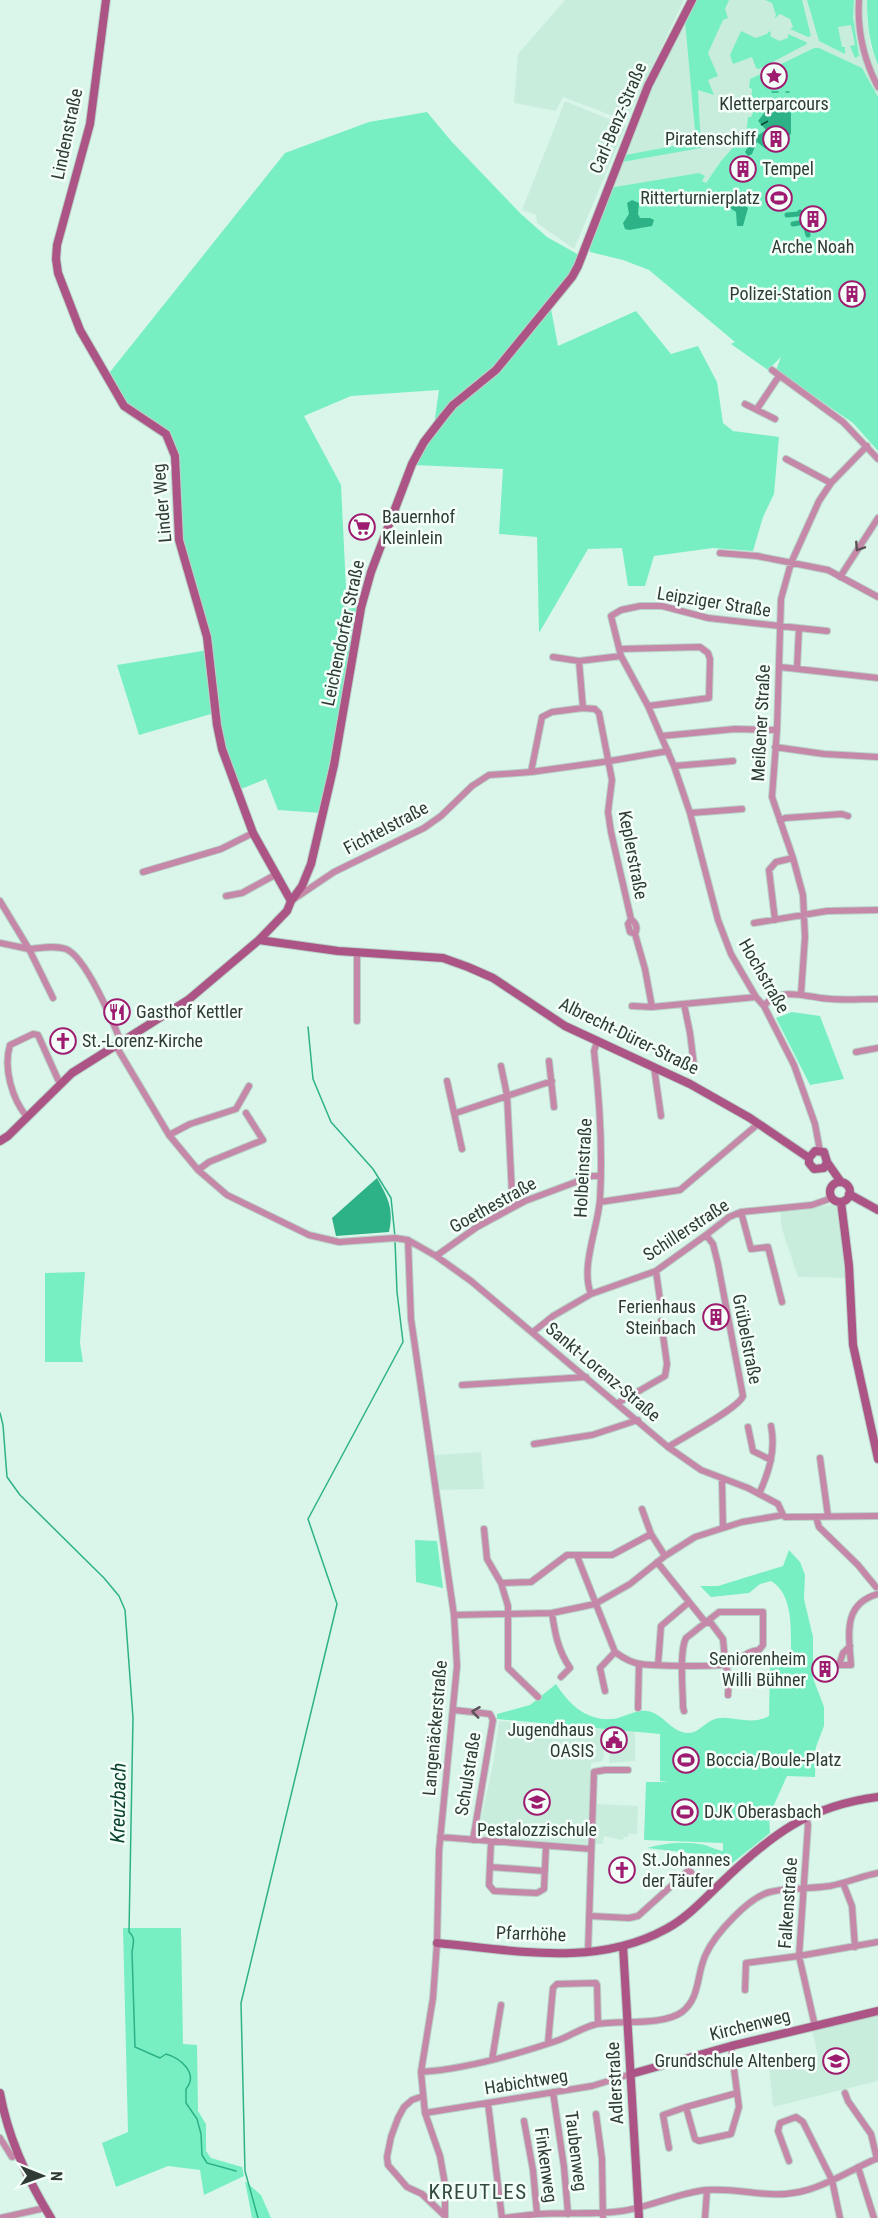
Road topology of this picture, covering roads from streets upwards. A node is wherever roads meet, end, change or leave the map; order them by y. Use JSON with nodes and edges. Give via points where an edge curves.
{"nodes":[{"id":1,"x":106,"y":0,"type":"edge"},
{"id":2,"x":692,"y":0,"type":"edge"},
{"id":3,"x":859,"y":0,"type":"edge"},
{"id":4,"x":878,"y":87,"type":"edge"},
{"id":5,"x":583,"y":253,"type":"joint"},
{"id":6,"x":58,"y":273,"type":"joint"},
{"id":7,"x":772,"y":370,"type":"dead end"},
{"id":8,"x":779,"y":376,"type":"junction"},
{"id":9,"x":745,"y":404,"type":"dead end"},
{"id":10,"x":757,"y":409,"type":"junction"},
{"id":11,"x":775,"y":418,"type":"dead end"},
{"id":12,"x":867,"y":446,"type":"junction"},
{"id":13,"x":786,"y":459,"type":"dead end"},
{"id":14,"x":878,"y":459,"type":"edge"},
{"id":15,"x":831,"y":483,"type":"junction"},
{"id":16,"x":878,"y":518,"type":"edge"},
{"id":17,"x":720,"y":553,"type":"dead end"},
{"id":18,"x":791,"y":563,"type":"junction"},
{"id":19,"x":840,"y":577,"type":"junction"},
{"id":20,"x":878,"y":597,"type":"edge"},
{"id":21,"x":610,"y":616,"type":"joint"},
{"id":22,"x":779,"y":627,"type":"junction"},
{"id":23,"x":799,"y":628,"type":"junction"},
{"id":24,"x":827,"y":631,"type":"dead end"},
{"id":25,"x":619,"y":649,"type":"junction"},
{"id":26,"x":621,"y":656,"type":"junction"},
{"id":27,"x":554,"y":657,"type":"dead end"},
{"id":28,"x":579,"y":661,"type":"junction"},
{"id":29,"x":780,"y":667,"type":"junction"},
{"id":30,"x":797,"y":668,"type":"junction"},
{"id":31,"x":878,"y":678,"type":"edge"},
{"id":32,"x":648,"y":706,"type":"junction"},
{"id":33,"x":583,"y":708,"type":"junction"},
{"id":34,"x":777,"y":730,"type":"junction"},
{"id":35,"x":662,"y":736,"type":"junction"},
{"id":36,"x":776,"y":747,"type":"junction"},
{"id":37,"x":668,"y":751,"type":"junction"},
{"id":38,"x":878,"y":757,"type":"edge"},
{"id":39,"x":610,"y":761,"type":"junction"},
{"id":40,"x":733,"y":761,"type":"dead end"},
{"id":41,"x":674,"y":766,"type":"junction"},
{"id":42,"x":531,"y":771,"type":"junction"},
{"id":43,"x":742,"y":809,"type":"dead end"},
{"id":44,"x":690,"y":813,"type":"junction"},
{"id":45,"x":848,"y":816,"type":"dead end"},
{"id":46,"x":780,"y":821,"type":"junction"},
{"id":47,"x":254,"y":833,"type":"junction"},
{"id":48,"x":793,"y":858,"type":"junction"},
{"id":49,"x":143,"y":872,"type":"dead end"},
{"id":50,"x":275,"y":875,"type":"junction"},
{"id":51,"x":226,"y":896,"type":"dead end"},
{"id":52,"x":0,"y":901,"type":"edge"},
{"id":53,"x":291,"y":901,"type":"junction"},
{"id":54,"x":878,"y":910,"type":"edge"},
{"id":55,"x":805,"y":915,"type":"junction"},
{"id":56,"x":775,"y":920,"type":"junction"},
{"id":57,"x":754,"y":923,"type":"dead end"},
{"id":58,"x":259,"y":940,"type":"junction"},
{"id":59,"x":0,"y":943,"type":"edge"},
{"id":60,"x":29,"y":949,"type":"junction"},
{"id":61,"x":357,"y":953,"type":"junction"},
{"id":62,"x":801,"y":994,"type":"junction"},
{"id":63,"x":756,"y":997,"type":"junction"},
{"id":64,"x":53,"y":998,"type":"dead end"},
{"id":65,"x":878,"y":999,"type":"edge"},
{"id":66,"x":684,"y":1005,"type":"junction"},
{"id":67,"x":632,"y":1006,"type":"dead end"},
{"id":68,"x":764,"y":1006,"type":"junction"},
{"id":69,"x":652,"y":1007,"type":"junction"},
{"id":70,"x":357,"y":1022,"type":"dead end"},
{"id":71,"x":597,"y":1042,"type":"junction"},
{"id":72,"x":118,"y":1044,"type":"junction"},
{"id":73,"x":878,"y":1048,"type":"edge"},
{"id":74,"x":856,"y":1052,"type":"dead end"},
{"id":75,"x":549,"y":1061,"type":"dead end"},
{"id":76,"x":501,"y":1065,"type":"dead end"},
{"id":77,"x":694,"y":1065,"type":"dead end"},
{"id":78,"x":654,"y":1067,"type":"junction"},
{"id":79,"x":447,"y":1081,"type":"dead end"},
{"id":80,"x":552,"y":1081,"type":"junction"},
{"id":81,"x":60,"y":1084,"type":"junction"},
{"id":82,"x":249,"y":1086,"type":"dead end"},
{"id":83,"x":507,"y":1095,"type":"junction"},
{"id":84,"x":554,"y":1107,"type":"dead end"},
{"id":85,"x":246,"y":1113,"type":"dead end"},
{"id":86,"x":456,"y":1113,"type":"junction"},
{"id":87,"x":661,"y":1116,"type":"dead end"},
{"id":88,"x":27,"y":1117,"type":"junction"},
{"id":89,"x":758,"y":1124,"type":"junction"},
{"id":90,"x":169,"y":1135,"type":"junction"},
{"id":91,"x":0,"y":1141,"type":"edge"},
{"id":92,"x":462,"y":1149,"type":"dead end"},
{"id":93,"x":820,"y":1151,"type":"junction"},
{"id":94,"x":808,"y":1158,"type":"junction"},
{"id":95,"x":827,"y":1162,"type":"junction"},
{"id":96,"x":820,"y":1169,"type":"junction"},
{"id":97,"x":198,"y":1170,"type":"junction"},
{"id":98,"x":601,"y":1176,"type":"junction"},
{"id":99,"x":841,"y":1182,"type":"junction"},
{"id":100,"x":832,"y":1186,"type":"junction"},
{"id":101,"x":849,"y":1194,"type":"junction"},
{"id":102,"x":832,"y":1198,"type":"junction"},
{"id":103,"x":600,"y":1202,"type":"junction"},
{"id":104,"x":841,"y":1202,"type":"junction"},
{"id":105,"x":516,"y":1206,"type":"junction"},
{"id":106,"x":878,"y":1210,"type":"edge"},
{"id":107,"x":741,"y":1212,"type":"junction"},
{"id":108,"x":706,"y":1235,"type":"junction"},
{"id":109,"x":408,"y":1240,"type":"junction"},
{"id":110,"x":436,"y":1256,"type":"junction"},
{"id":111,"x":656,"y":1271,"type":"junction"},
{"id":112,"x":591,"y":1294,"type":"junction"},
{"id":113,"x":660,"y":1300,"type":"dead end"},
{"id":114,"x":782,"y":1302,"type":"dead end"},
{"id":115,"x":661,"y":1321,"type":"dead end"},
{"id":116,"x":533,"y":1332,"type":"junction"},
{"id":117,"x":586,"y":1377,"type":"junction"},
{"id":118,"x":462,"y":1385,"type":"dead end"},
{"id":119,"x":618,"y":1403,"type":"junction"},
{"id":120,"x":873,"y":1416,"type":"edge"},
{"id":121,"x":638,"y":1420,"type":"junction"},
{"id":122,"x":771,"y":1426,"type":"dead end"},
{"id":123,"x":748,"y":1427,"type":"dead end"},
{"id":124,"x":534,"y":1444,"type":"dead end"},
{"id":125,"x":668,"y":1447,"type":"junction"},
{"id":126,"x":820,"y":1458,"type":"dead end"},
{"id":127,"x":878,"y":1459,"type":"edge"},
{"id":128,"x":771,"y":1460,"type":"junction"},
{"id":129,"x":722,"y":1479,"type":"junction"},
{"id":130,"x":759,"y":1494,"type":"junction"},
{"id":131,"x":642,"y":1509,"type":"dead end"},
{"id":132,"x":783,"y":1515,"type":"junction"},
{"id":133,"x":828,"y":1516,"type":"junction"},
{"id":134,"x":878,"y":1516,"type":"edge"},
{"id":135,"x":816,"y":1517,"type":"junction"},
{"id":136,"x":723,"y":1528,"type":"junction"},
{"id":137,"x":484,"y":1529,"type":"dead end"},
{"id":138,"x":651,"y":1534,"type":"junction"},
{"id":139,"x":576,"y":1556,"type":"junction"},
{"id":140,"x":665,"y":1556,"type":"junction"},
{"id":141,"x":657,"y":1562,"type":"junction"},
{"id":142,"x":501,"y":1583,"type":"junction"},
{"id":143,"x":877,"y":1591,"type":"edge"},
{"id":144,"x":688,"y":1603,"type":"junction"},
{"id":145,"x":595,"y":1604,"type":"junction"},
{"id":146,"x":552,"y":1613,"type":"junction"},
{"id":147,"x":508,"y":1614,"type":"junction"},
{"id":148,"x":454,"y":1615,"type":"junction"},
{"id":149,"x":706,"y":1623,"type":"junction"},
{"id":150,"x":850,"y":1646,"type":"dead end"},
{"id":151,"x":615,"y":1653,"type":"junction"},
{"id":152,"x":639,"y":1664,"type":"junction"},
{"id":153,"x":728,"y":1664,"type":"junction"},
{"id":154,"x":658,"y":1665,"type":"junction"},
{"id":155,"x":683,"y":1665,"type":"junction"},
{"id":156,"x":561,"y":1677,"type":"dead end"},
{"id":157,"x":605,"y":1691,"type":"dead end"},
{"id":158,"x":728,"y":1695,"type":"dead end"},
{"id":159,"x":538,"y":1697,"type":"dead end"},
{"id":160,"x":638,"y":1708,"type":"dead end"},
{"id":161,"x":454,"y":1710,"type":"junction"},
{"id":162,"x":684,"y":1711,"type":"dead end"},
{"id":163,"x":628,"y":1770,"type":"dead end"},
{"id":164,"x":878,"y":1797,"type":"edge"},
{"id":165,"x":806,"y":1817,"type":"junction"},
{"id":166,"x":440,"y":1838,"type":"junction"},
{"id":167,"x":473,"y":1840,"type":"junction"},
{"id":168,"x":491,"y":1842,"type":"junction"},
{"id":169,"x":546,"y":1846,"type":"junction"},
{"id":170,"x":591,"y":1849,"type":"junction"},
{"id":171,"x":490,"y":1867,"type":"junction"},
{"id":172,"x":545,"y":1871,"type":"junction"},
{"id":173,"x":878,"y":1873,"type":"edge"},
{"id":174,"x":676,"y":1881,"type":"dead end"},
{"id":175,"x":843,"y":1882,"type":"junction"},
{"id":176,"x":804,"y":1888,"type":"junction"},
{"id":177,"x":590,"y":1916,"type":"junction"},
{"id":178,"x":878,"y":1942,"type":"edge"},
{"id":179,"x":437,"y":1943,"type":"junction"},
{"id":180,"x":623,"y":1946,"type":"junction"},
{"id":181,"x":855,"y":1947,"type":"junction"},
{"id":182,"x":588,"y":1951,"type":"junction"},
{"id":183,"x":799,"y":1956,"type":"junction"},
{"id":184,"x":746,"y":1990,"type":"dead end"},
{"id":185,"x":501,"y":2005,"type":"dead end"},
{"id":186,"x":878,"y":2011,"type":"edge"},
{"id":187,"x":628,"y":2023,"type":"junction"},
{"id":188,"x":598,"y":2024,"type":"junction"},
{"id":189,"x":815,"y":2026,"type":"junction"},
{"id":190,"x":548,"y":2043,"type":"junction"},
{"id":191,"x":730,"y":2046,"type":"junction"},
{"id":192,"x":492,"y":2060,"type":"junction"},
{"id":193,"x":421,"y":2072,"type":"junction"},
{"id":194,"x":631,"y":2074,"type":"junction"},
{"id":195,"x":553,"y":2092,"type":"junction"},
{"id":196,"x":846,"y":2092,"type":"dead end"},
{"id":197,"x":0,"y":2093,"type":"edge"},
{"id":198,"x":737,"y":2093,"type":"junction"},
{"id":199,"x":423,"y":2096,"type":"junction"},
{"id":200,"x":488,"y":2103,"type":"junction"},
{"id":201,"x":686,"y":2107,"type":"junction"},
{"id":202,"x":425,"y":2113,"type":"junction"},
{"id":203,"x":596,"y":2114,"type":"dead end"},
{"id":204,"x":524,"y":2121,"type":"dead end"},
{"id":205,"x":0,"y":2138,"type":"edge"},
{"id":206,"x":669,"y":2148,"type":"dead end"},
{"id":207,"x":14,"y":2156,"type":"junction"},
{"id":208,"x":878,"y":2158,"type":"edge"},
{"id":209,"x":789,"y":2161,"type":"dead end"},
{"id":210,"x":858,"y":2167,"type":"junction"},
{"id":211,"x":832,"y":2180,"type":"junction"},
{"id":212,"x":707,"y":2190,"type":"junction"},
{"id":213,"x":638,"y":2207,"type":"junction"},
{"id":214,"x":45,"y":2208,"type":"junction"},
{"id":215,"x":540,"y":2215,"type":"edge"},
{"id":216,"x":572,"y":2216,"type":"edge"},
{"id":217,"x":603,"y":2216,"type":"edge"},
{"id":218,"x":445,"y":2217,"type":"edge"},
{"id":219,"x":0,"y":2218,"type":"edge"},
{"id":220,"x":51,"y":2218,"type":"edge"},
{"id":221,"x":502,"y":2218,"type":"edge"},
{"id":222,"x":639,"y":2218,"type":"edge"},
{"id":223,"x":705,"y":2218,"type":"edge"},
{"id":224,"x":840,"y":2218,"type":"edge"},
{"id":225,"x":874,"y":2218,"type":"edge"}],
"edges":[{"from":1,"to":6,"type":"street","name":"Lindenstraße","via":[[90,124],[57,245]]},
{"from":2,"to":5,"type":"street","name":"Carl-Benz-Straße","via":[[648,86]]},
{"from":3,"to":4,"type":"street","via":[[866,63]]},
{"from":5,"to":53,"type":"street","name":"Leichendorfer Straße","via":[[572,277],[515,349],[444,416],[408,472],[371,572],[315,846],[302,886]]},
{"from":6,"to":47,"type":"street","name":"Linder Weg","via":[[80,330],[124,406],[166,434],[175,456],[179,540],[207,637],[217,725]]},
{"from":7,"to":8,"type":"street"},
{"from":8,"to":10,"type":"street"},
{"from":8,"to":12,"type":"street","via":[[843,422]]},
{"from":9,"to":10,"type":"street"},
{"from":10,"to":11,"type":"street"},
{"from":12,"to":14,"type":"street"},
{"from":12,"to":15,"type":"street","name":"Meißener Straße"},
{"from":13,"to":15,"type":"street"},
{"from":15,"to":18,"type":"street","name":"Meißener Straße"},
{"from":16,"to":19,"type":"street","one_way":true},
{"from":17,"to":18,"type":"street"},
{"from":18,"to":19,"type":"street","via":[[828,570]]},
{"from":18,"to":22,"type":"street","name":"Meißener Straße","via":[[781,599]]},
{"from":19,"to":20,"type":"street"},
{"from":21,"to":22,"type":"street","name":"Leipziger Straße","via":[[639,606],[662,606],[708,618]]},
{"from":21,"to":25,"type":"street","name":"Hochstraße"},
{"from":22,"to":23,"type":"street","name":"Leipziger Straße"},
{"from":22,"to":29,"type":"street","name":"Meißener Straße"},
{"from":23,"to":24,"type":"street","name":"Leipziger Straße"},
{"from":23,"to":30,"type":"street"},
{"from":25,"to":26,"type":"street","name":"Hochstraße"},
{"from":25,"to":32,"type":"street","via":[[700,647],[708,653],[709,698]]},
{"from":26,"to":28,"type":"street"},
{"from":26,"to":32,"type":"street","name":"Hochstraße"},
{"from":27,"to":28,"type":"street"},
{"from":28,"to":33,"type":"street"},
{"from":29,"to":30,"type":"street"},
{"from":29,"to":34,"type":"street","name":"Meißener Straße"},
{"from":30,"to":31,"type":"street"},
{"from":32,"to":35,"type":"street","name":"Hochstraße"},
{"from":33,"to":39,"type":"street","name":"Keplerstraße","via":[[599,713]]},
{"from":33,"to":42,"type":"street","via":[[542,717]]},
{"from":34,"to":35,"type":"street","via":[[735,729]]},
{"from":34,"to":36,"type":"street","name":"Meißener Straße"},
{"from":35,"to":37,"type":"street","name":"Hochstraße"},
{"from":36,"to":38,"type":"street"},
{"from":36,"to":46,"type":"street","name":"Meißener Straße","via":[[772,797]]},
{"from":37,"to":39,"type":"street","name":"Fichtelstraße"},
{"from":37,"to":41,"type":"street","name":"Hochstraße"},
{"from":39,"to":42,"type":"street","name":"Fichtelstraße"},
{"from":39,"to":69,"type":"street","name":"Keplerstraße","via":[[608,812],[631,919],[628,924],[645,969]]},
{"from":40,"to":41,"type":"street"},
{"from":41,"to":44,"type":"street","name":"Hochstraße"},
{"from":42,"to":53,"type":"street","name":"Fichtelstraße","via":[[483,777],[424,828],[334,872]]},
{"from":43,"to":44,"type":"street"},
{"from":44,"to":63,"type":"street","name":"Hochstraße","via":[[730,954]]},
{"from":45,"to":46,"type":"street"},
{"from":46,"to":48,"type":"street","name":"Meißener Straße"},
{"from":47,"to":49,"type":"street","via":[[221,849]]},
{"from":47,"to":50,"type":"street","name":"Linder Weg"},
{"from":48,"to":55,"type":"street","name":"Meißener Straße"},
{"from":48,"to":56,"type":"street","via":[[776,862],[769,870]]},
{"from":50,"to":51,"type":"street","via":[[242,893]]},
{"from":50,"to":53,"type":"street","name":"Linder Weg"},
{"from":52,"to":60,"type":"street"},
{"from":53,"to":58,"type":"street","via":[[287,911]]},
{"from":54,"to":55,"type":"street"},
{"from":55,"to":56,"type":"street"},
{"from":55,"to":62,"type":"street","name":"Meißener Straße"},
{"from":56,"to":57,"type":"street"},
{"from":58,"to":61,"type":"street","name":"Albrecht-Dürer-Straße"},
{"from":58,"to":72,"type":"street","via":[[188,1000]]},
{"from":59,"to":60,"type":"street"},
{"from":60,"to":64,"type":"street"},
{"from":60,"to":72,"type":"street","via":[[57,947],[76,956],[106,1005]]},
{"from":61,"to":70,"type":"street"},
{"from":61,"to":71,"type":"street","name":"Albrecht-Dürer-Straße","via":[[447,959],[493,978]]},
{"from":62,"to":65,"type":"street","via":[[826,999]]},
{"from":62,"to":68,"type":"street","via":[[782,995]]},
{"from":63,"to":66,"type":"street"},
{"from":63,"to":68,"type":"street","name":"Hochstraße"},
{"from":66,"to":69,"type":"street"},
{"from":66,"to":77,"type":"street"},
{"from":67,"to":69,"type":"street"},
{"from":68,"to":93,"type":"street","name":"Hochstraße","via":[[794,1065],[815,1124]]},
{"from":71,"to":78,"type":"street","name":"Albrecht-Dürer-Straße"},
{"from":71,"to":98,"type":"street","name":"Holbeinstraße","via":[[594,1051],[602,1118]]},
{"from":72,"to":81,"type":"street"},
{"from":72,"to":90,"type":"street"},
{"from":73,"to":74,"type":"street"},
{"from":75,"to":80,"type":"street"},
{"from":76,"to":83,"type":"street"},
{"from":78,"to":87,"type":"street"},
{"from":78,"to":89,"type":"street","name":"Albrecht-Dürer-Straße"},
{"from":79,"to":86,"type":"street"},
{"from":80,"to":83,"type":"street"},
{"from":80,"to":84,"type":"street"},
{"from":81,"to":88,"type":"street"},
{"from":81,"to":88,"type":"street","via":[[38,1035],[10,1045],[9,1079]]},
{"from":82,"to":90,"type":"street","via":[[236,1108]]},
{"from":83,"to":86,"type":"street"},
{"from":83,"to":105,"type":"street","via":[[512,1194]]},
{"from":85,"to":97,"type":"street","via":[[263,1140],[208,1162]]},
{"from":86,"to":92,"type":"street"},
{"from":88,"to":91,"type":"street"},
{"from":89,"to":94,"type":"street","name":"Albrecht-Dürer-Straße"},
{"from":89,"to":103,"type":"street","via":[[680,1190]]},
{"from":90,"to":97,"type":"street"},
{"from":93,"to":94,"type":"street"},
{"from":93,"to":95,"type":"street"},
{"from":94,"to":96,"type":"street","name":"Albrecht-Dürer-Straße","via":[[812,1168]]},
{"from":95,"to":96,"type":"street"},
{"from":95,"to":99,"type":"street"},
{"from":96,"to":100,"type":"street"},
{"from":97,"to":109,"type":"street","via":[[236,1201],[309,1235],[339,1242]]},
{"from":98,"to":103,"type":"street","name":"Holbeinstraße"},
{"from":98,"to":105,"type":"street","name":"Goethestraße","via":[[572,1183]]},
{"from":99,"to":100,"type":"street"},
{"from":99,"to":101,"type":"street","via":[[848,1186]]},
{"from":100,"to":102,"type":"street"},
{"from":101,"to":104,"type":"street"},
{"from":101,"to":106,"type":"street"},
{"from":102,"to":104,"type":"street"},
{"from":102,"to":107,"type":"street","name":"Schillerstraße","via":[[812,1205]]},
{"from":103,"to":112,"type":"street","name":"Holbeinstraße","via":[[587,1273]]},
{"from":104,"to":120,"type":"street","via":[[853,1345]]},
{"from":105,"to":110,"type":"street","name":"Goethestraße"},
{"from":107,"to":108,"type":"street","name":"Schillerstraße"},
{"from":107,"to":114,"type":"street","via":[[751,1249],[768,1247]]},
{"from":108,"to":111,"type":"street","name":"Schillerstraße"},
{"from":108,"to":125,"type":"street","name":"Grübelstraße","via":[[713,1244],[718,1264],[743,1396],[741,1401]]},
{"from":109,"to":110,"type":"street","name":"Sankt-Lorenz-Straße"},
{"from":109,"to":148,"type":"street","name":"Langenäckerstraße","via":[[411,1319]]},
{"from":110,"to":116,"type":"street","name":"Sankt-Lorenz-Straße"},
{"from":111,"to":112,"type":"street","name":"Schillerstraße"},
{"from":111,"to":113,"type":"street"},
{"from":112,"to":116,"type":"street","name":"Schillerstraße"},
{"from":115,"to":119,"type":"street","via":[[665,1376]]},
{"from":116,"to":117,"type":"street","name":"Sankt-Lorenz-Straße"},
{"from":117,"to":118,"type":"street"},
{"from":117,"to":119,"type":"street","name":"Sankt-Lorenz-Straße"},
{"from":119,"to":121,"type":"street","name":"Sankt-Lorenz-Straße"},
{"from":120,"to":127,"type":"street"},
{"from":121,"to":124,"type":"street","via":[[592,1435]]},
{"from":121,"to":125,"type":"street","name":"Sankt-Lorenz-Straße"},
{"from":122,"to":128,"type":"street"},
{"from":123,"to":128,"type":"street","via":[[753,1451]]},
{"from":125,"to":129,"type":"street","name":"Sankt-Lorenz-Straße"},
{"from":126,"to":133,"type":"street"},
{"from":128,"to":130,"type":"street"},
{"from":129,"to":130,"type":"street","name":"Sankt-Lorenz-Straße"},
{"from":129,"to":136,"type":"street"},
{"from":130,"to":132,"type":"street","name":"Sankt-Lorenz-Straße","via":[[778,1504]]},
{"from":131,"to":138,"type":"street"},
{"from":132,"to":135,"type":"street"},
{"from":132,"to":136,"type":"street"},
{"from":133,"to":134,"type":"street"},
{"from":133,"to":135,"type":"street"},
{"from":135,"to":143,"type":"street","via":[[819,1527],[858,1565]]},
{"from":136,"to":140,"type":"street","via":[[696,1537]]},
{"from":137,"to":142,"type":"street","via":[[487,1558]]},
{"from":138,"to":139,"type":"street","via":[[612,1555]]},
{"from":138,"to":140,"type":"street"},
{"from":139,"to":142,"type":"street","via":[[567,1555],[531,1582]]},
{"from":139,"to":145,"type":"street"},
{"from":140,"to":141,"type":"street"},
{"from":141,"to":144,"type":"street"},
{"from":141,"to":145,"type":"street","via":[[630,1584]]},
{"from":142,"to":147,"type":"street"},
{"from":143,"to":150,"type":"street","via":[[852,1611]]},
{"from":144,"to":149,"type":"street"},
{"from":144,"to":154,"type":"street","via":[[661,1626]]},
{"from":145,"to":146,"type":"street"},
{"from":145,"to":151,"type":"street"},
{"from":146,"to":147,"type":"street"},
{"from":146,"to":156,"type":"street","via":[[556,1640],[570,1668]]},
{"from":147,"to":148,"type":"street"},
{"from":147,"to":159,"type":"street","via":[[508,1668]]},
{"from":148,"to":161,"type":"street","name":"Langenäckerstraße"},
{"from":149,"to":153,"type":"street","via":[[711,1623],[723,1639],[724,1660]]},
{"from":149,"to":153,"type":"street","via":[[720,1612],[763,1612],[763,1645]]},
{"from":149,"to":155,"type":"street","via":[[683,1643]]},
{"from":151,"to":152,"type":"street"},
{"from":151,"to":157,"type":"street","via":[[600,1668]]},
{"from":152,"to":154,"type":"street"},
{"from":152,"to":160,"type":"street"},
{"from":153,"to":155,"type":"street"},
{"from":153,"to":158,"type":"street"},
{"from":154,"to":155,"type":"street"},
{"from":155,"to":162,"type":"street"},
{"from":161,"to":166,"type":"street","name":"Langenäckerstraße"},
{"from":167,"to":161,"type":"street","name":"Schulstraße","one_way":true,"via":[[492,1720],[490,1714]]},
{"from":163,"to":170,"type":"street","via":[[594,1772]]},
{"from":164,"to":165,"type":"street","name":"Pfarrhöhe","via":[[830,1807]]},
{"from":165,"to":176,"type":"street","name":"Falkenstraße"},
{"from":165,"to":180,"type":"street","name":"Pfarrhöhe","via":[[755,1851],[667,1929]]},
{"from":166,"to":167,"type":"street"},
{"from":166,"to":179,"type":"street","name":"Langenäckerstraße"},
{"from":167,"to":168,"type":"street"},
{"from":168,"to":169,"type":"street"},
{"from":168,"to":171,"type":"street"},
{"from":169,"to":170,"type":"street"},
{"from":169,"to":172,"type":"street"},
{"from":170,"to":177,"type":"street"},
{"from":171,"to":172,"type":"street"},
{"from":171,"to":172,"type":"street","via":[[489,1885],[494,1891],[537,1893],[544,1889]]},
{"from":173,"to":175,"type":"street"},
{"from":174,"to":177,"type":"street","via":[[633,1918]]},
{"from":175,"to":176,"type":"street"},
{"from":175,"to":181,"type":"street","via":[[852,1906]]},
{"from":176,"to":183,"type":"street","name":"Falkenstraße"},
{"from":176,"to":187,"type":"street","via":[[766,1893],[736,1916],[706,1952],[694,1997],[679,2014]]},
{"from":177,"to":182,"type":"street"},
{"from":178,"to":181,"type":"street"},
{"from":179,"to":182,"type":"street","name":"Pfarrhöhe","via":[[522,1953]]},
{"from":179,"to":193,"type":"street","name":"Langenäckerstraße"},
{"from":180,"to":182,"type":"street","name":"Pfarrhöhe"},
{"from":180,"to":187,"type":"street","name":"Adlerstraße"},
{"from":181,"to":183,"type":"street"},
{"from":183,"to":184,"type":"street","via":[[746,1963]]},
{"from":183,"to":189,"type":"street","name":"Falkenstraße"},
{"from":185,"to":192,"type":"street"},
{"from":186,"to":189,"type":"street","name":"Kirchenweg"},
{"from":187,"to":188,"type":"street"},
{"from":187,"to":194,"type":"street","name":"Adlerstraße"},
{"from":188,"to":190,"type":"street"},
{"from":188,"to":190,"type":"street","via":[[596,1983],[557,1984],[553,1988]]},
{"from":189,"to":191,"type":"street","name":"Kirchenweg"},
{"from":190,"to":192,"type":"street"},
{"from":191,"to":194,"type":"street","name":"Kirchenweg"},
{"from":191,"to":198,"type":"street"},
{"from":192,"to":193,"type":"street"},
{"from":193,"to":199,"type":"street","name":"Langenäckerstraße"},
{"from":194,"to":195,"type":"street","name":"Habichtweg"},
{"from":194,"to":213,"type":"street","name":"Adlerstraße"},
{"from":195,"to":200,"type":"street","name":"Habichtweg"},
{"from":195,"to":216,"type":"street","name":"Taubenweg"},
{"from":196,"to":208,"type":"street","via":[[871,2134]]},
{"from":197,"to":207,"type":"street"},
{"from":198,"to":201,"type":"street"},
{"from":198,"to":201,"type":"street","via":[[739,2107],[731,2134],[695,2139]]},
{"from":199,"to":202,"type":"street","name":"Langenäckerstraße"},
{"from":199,"to":218,"type":"street","via":[[404,2107],[398,2118],[388,2165]]},
{"from":200,"to":202,"type":"street","name":"Habichtweg"},
{"from":200,"to":221,"type":"street"},
{"from":201,"to":206,"type":"street","via":[[663,2115]]},
{"from":202,"to":218,"type":"street","name":"Langenäckerstraße","via":[[440,2156]]},
{"from":203,"to":217,"type":"street"},
{"from":204,"to":215,"type":"street","name":"Finkenweg"},
{"from":205,"to":207,"type":"street"},
{"from":207,"to":214,"type":"street"},
{"from":208,"to":210,"type":"street"},
{"from":209,"to":211,"type":"street","via":[[778,2131],[780,2123],[796,2117],[803,2122]]},
{"from":210,"to":211,"type":"street"},
{"from":210,"to":225,"type":"street"},
{"from":211,"to":212,"type":"street","via":[[786,2195]]},
{"from":211,"to":224,"type":"street"},
{"from":212,"to":213,"type":"street"},
{"from":212,"to":223,"type":"street"},
{"from":213,"to":217,"type":"street"},
{"from":213,"to":222,"type":"street","name":"Adlerstraße"},
{"from":214,"to":219,"type":"street"},
{"from":214,"to":220,"type":"street"},
{"from":215,"to":216,"type":"street"},
{"from":215,"to":221,"type":"street"},
{"from":216,"to":217,"type":"street"}]}
